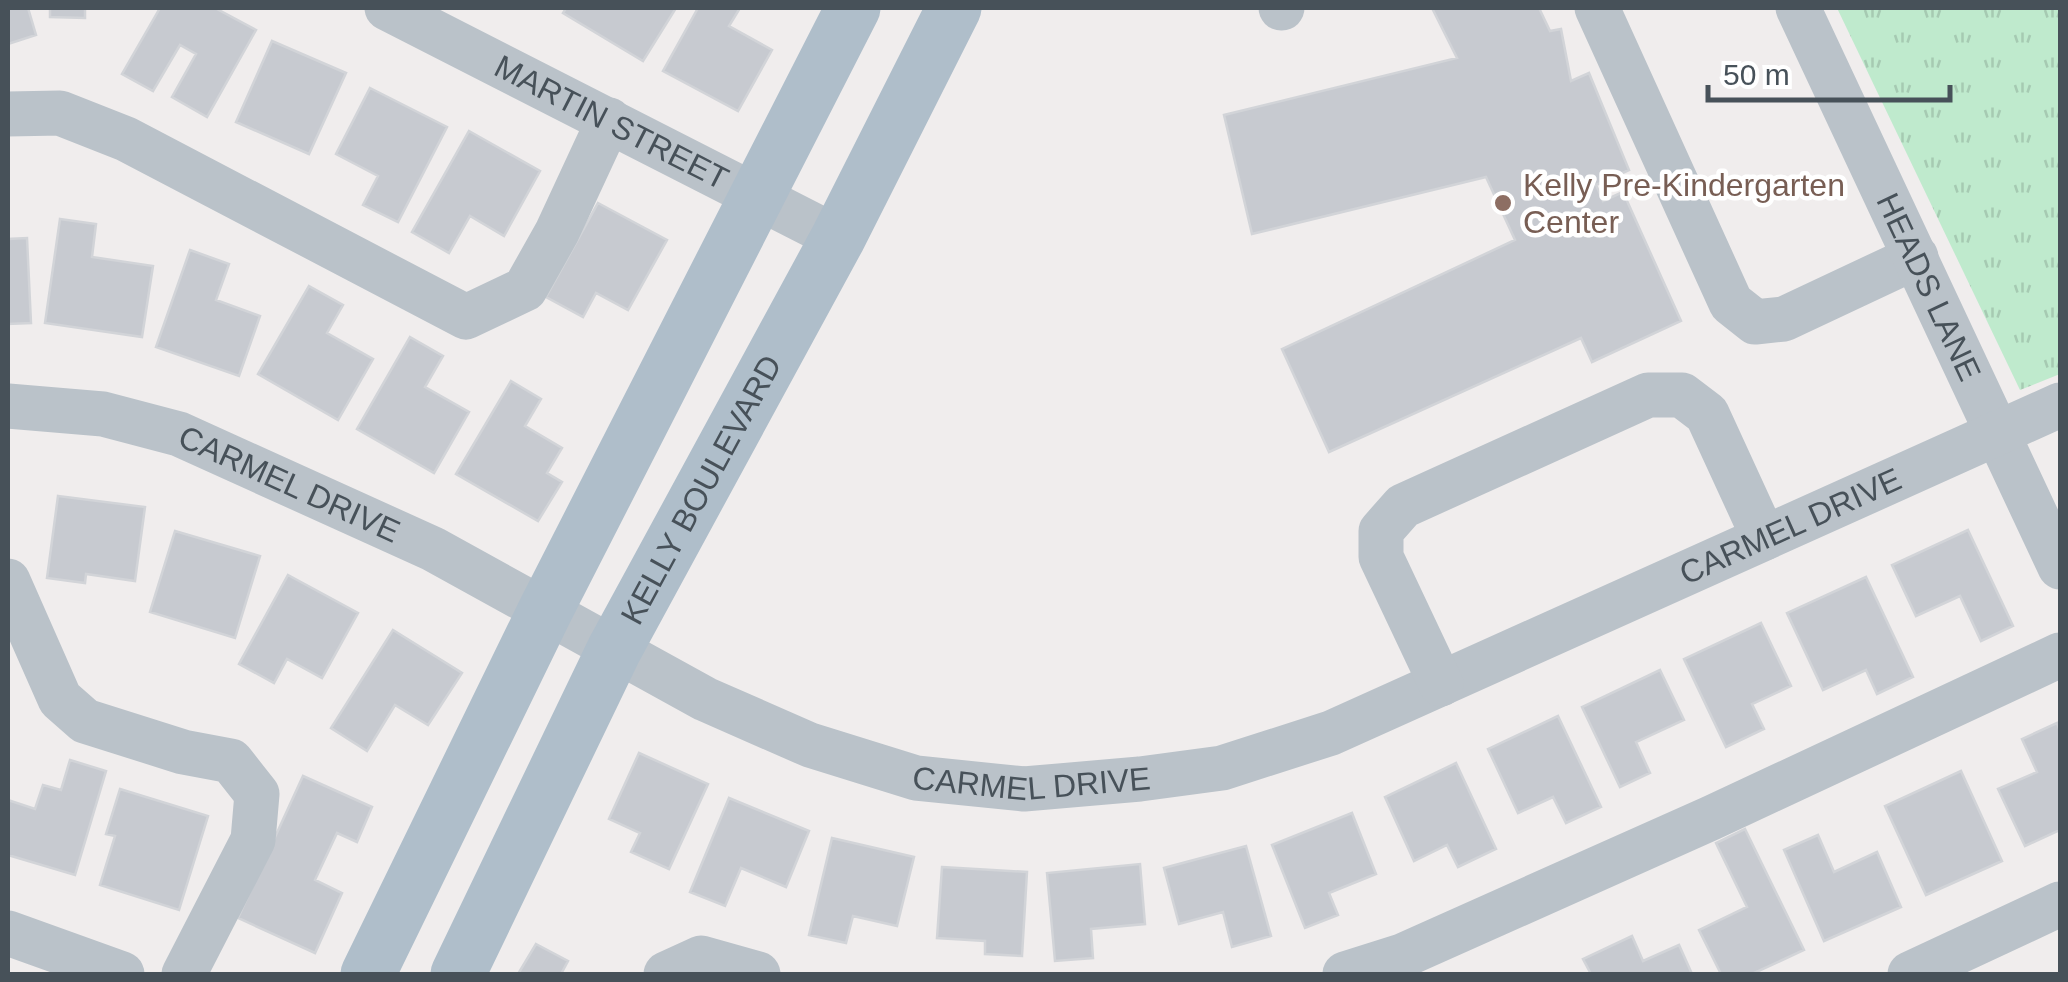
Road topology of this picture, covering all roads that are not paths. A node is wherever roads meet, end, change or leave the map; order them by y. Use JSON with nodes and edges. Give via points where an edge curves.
{"nodes":[{"id":1,"x":386,"y":8,"type":"edge"},
{"id":2,"x":854,"y":8,"type":"edge"},
{"id":3,"x":954,"y":8,"type":"edge"},
{"id":4,"x":1597,"y":8,"type":"edge"},
{"id":5,"x":1798,"y":8,"type":"edge"},
{"id":6,"x":8,"y":114,"type":"edge"},
{"id":7,"x":609,"y":120,"type":"junction"},
{"id":8,"x":754,"y":197,"type":"junction"},
{"id":9,"x":838,"y":238,"type":"junction"},
{"id":10,"x":1916,"y":257,"type":"junction"},
{"id":11,"x":8,"y":406,"type":"edge"},
{"id":12,"x":2060,"y":406,"type":"edge"},
{"id":13,"x":1998,"y":433,"type":"junction"},
{"id":14,"x":1764,"y":538,"type":"junction"},
{"id":15,"x":2060,"y":567,"type":"edge"},
{"id":16,"x":8,"y":581,"type":"edge"},
{"id":17,"x":545,"y":612,"type":"junction"},
{"id":18,"x":614,"y":650,"type":"junction"},
{"id":19,"x":2060,"y":655,"type":"edge"},
{"id":20,"x":1440,"y":684,"type":"junction"},
{"id":21,"x":2060,"y":904,"type":"edge"},
{"id":22,"x":8,"y":933,"type":"edge"},
{"id":23,"x":97,"y":970,"type":"edge"},
{"id":24,"x":184,"y":974,"type":"edge"},
{"id":25,"x":368,"y":974,"type":"edge"},
{"id":26,"x":458,"y":974,"type":"edge"},
{"id":27,"x":666,"y":974,"type":"edge"},
{"id":28,"x":758,"y":974,"type":"edge"},
{"id":29,"x":1345,"y":974,"type":"edge"},
{"id":30,"x":1910,"y":974,"type":"edge"}],
"edges":[{"from":1,"to":7,"type":"street","name":"MARTIN STREET"},
{"from":2,"to":8,"type":"main road"},
{"from":3,"to":9,"type":"main road","name":"KELLY BOULEVARD"},
{"from":4,"to":10,"type":"street","via":[[1731,303],[1754,322],[1784,319]]},
{"from":5,"to":10,"type":"street","name":"HEADS LANE"},
{"from":6,"to":7,"type":"street","via":[[60,114],[126,139],[466,318],[525,288]]},
{"from":7,"to":8,"type":"street","name":"MARTIN STREET"},
{"from":8,"to":9,"type":"street","name":"MARTIN STREET"},
{"from":8,"to":17,"type":"main road"},
{"from":9,"to":18,"type":"main road","name":"KELLY BOULEVARD"},
{"from":10,"to":13,"type":"street","name":"HEADS LANE"},
{"from":11,"to":17,"type":"street","name":"CARMEL DRIVE","via":[[103,414],[180,434],[433,548]]},
{"from":12,"to":13,"type":"street","name":"CARMEL DRIVE"},
{"from":13,"to":14,"type":"street","name":"CARMEL DRIVE"},
{"from":13,"to":15,"type":"street","name":"HEADS LANE"},
{"from":14,"to":20,"type":"street","name":"CARMEL DRIVE"},
{"from":14,"to":20,"type":"street","via":[[1707,414],[1682,395],[1648,395],[1403,506],[1381,531],[1381,556]]},
{"from":16,"to":24,"type":"street","via":[[60,699],[85,722],[230,762],[257,794],[253,840]]},
{"from":17,"to":18,"type":"street","name":"CARMEL DRIVE"},
{"from":17,"to":25,"type":"main road"},
{"from":18,"to":20,"type":"street","name":"CARMEL DRIVE","via":[[705,700],[810,745],[916,778],[1024,789],[1222,768],[1331,733]]},
{"from":18,"to":26,"type":"main road","name":"KELLY BOULEVARD"},
{"from":19,"to":29,"type":"street","via":[[1457,932]]},
{"from":21,"to":30,"type":"street"},
{"from":22,"to":23,"type":"street"},
{"from":27,"to":28,"type":"street","via":[[701,958]]}]}
